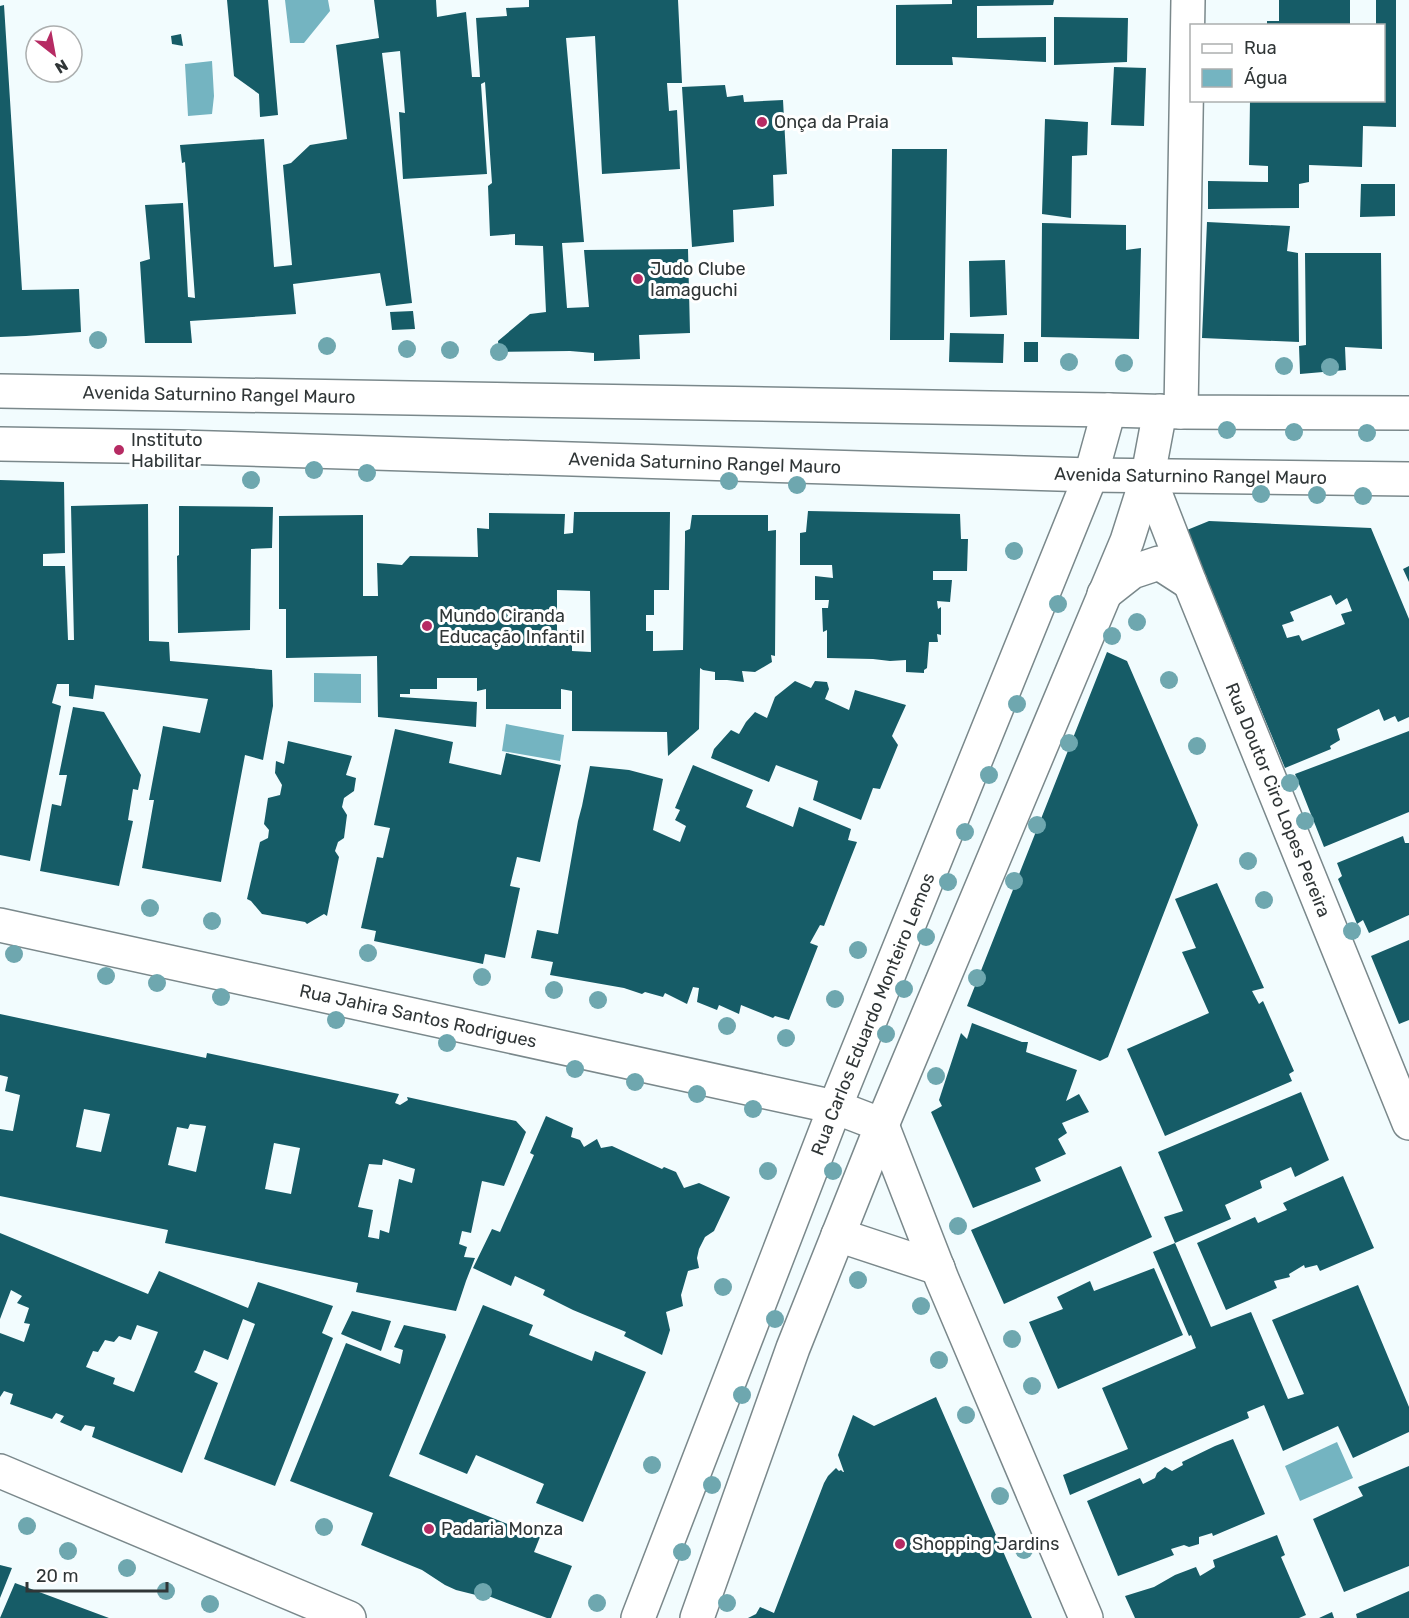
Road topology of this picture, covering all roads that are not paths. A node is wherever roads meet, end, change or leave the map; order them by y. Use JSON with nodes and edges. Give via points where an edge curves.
{"nodes":[{"id":1,"x":1188,"y":0,"type":"edge"},
{"id":2,"x":0,"y":391,"type":"edge"},
{"id":3,"x":181,"y":394,"type":"junction"},
{"id":4,"x":1109,"y":410,"type":"junction"},
{"id":5,"x":1171,"y":412,"type":"junction"},
{"id":6,"x":1409,"y":413,"type":"edge"},
{"id":7,"x":0,"y":444,"type":"edge"},
{"id":8,"x":180,"y":447,"type":"junction"},
{"id":9,"x":1091,"y":475,"type":"junction"},
{"id":10,"x":1148,"y":475,"type":"junction"},
{"id":11,"x":1409,"y":478,"type":"edge"},
{"id":12,"x":1190,"y":583,"type":"junction"},
{"id":13,"x":1104,"y":594,"type":"junction"},
{"id":14,"x":0,"y":925,"type":"edge"},
{"id":15,"x":835,"y":1107,"type":"junction"},
{"id":16,"x":1409,"y":1123,"type":"edge"},
{"id":17,"x":882,"y":1125,"type":"junction"},
{"id":18,"x":838,"y":1235,"type":"junction"},
{"id":19,"x":938,"y":1268,"type":"junction"},
{"id":20,"x":0,"y":1471,"type":"edge"},
{"id":21,"x":348,"y":1618,"type":"edge"},
{"id":22,"x":638,"y":1618,"type":"edge"},
{"id":23,"x":697,"y":1618,"type":"edge"},
{"id":24,"x":1086,"y":1618,"type":"edge"}],
"edges":[{"from":1,"to":5,"type":"street"},
{"from":2,"to":3,"type":"street","name":"Avenida Saturnino Rangel Mauro"},
{"from":3,"to":4,"type":"street","name":"Avenida Saturnino Rangel Mauro"},
{"from":3,"to":8,"type":"street"},
{"from":4,"to":5,"type":"street","name":"Avenida Saturnino Rangel Mauro"},
{"from":4,"to":9,"type":"street","name":"Rua Carlos Eduardo Monteiro Lemos"},
{"from":5,"to":6,"type":"street","name":"Avenida Saturnino Rangel Mauro"},
{"from":5,"to":10,"type":"street"},
{"from":7,"to":8,"type":"street","name":"Avenida Saturnino Rangel Mauro"},
{"from":8,"to":9,"type":"street","name":"Avenida Saturnino Rangel Mauro"},
{"from":9,"to":10,"type":"street","name":"Avenida Saturnino Rangel Mauro"},
{"from":9,"to":15,"type":"street","name":"Rua Carlos Eduardo Monteiro Lemos"},
{"from":10,"to":11,"type":"street","name":"Avenida Saturnino Rangel Mauro"},
{"from":10,"to":12,"type":"street","name":"Rua Doutor Ciro Lopes Pereira"},
{"from":10,"to":13,"type":"street","via":[[1127,541]]},
{"from":12,"to":13,"type":"street","via":[[1159,563],[1132,572]]},
{"from":12,"to":16,"type":"street","name":"Rua Doutor Ciro Lopes Pereira"},
{"from":13,"to":17,"type":"street"},
{"from":14,"to":15,"type":"street","name":"Rua Jahira Santos Rodrigues"},
{"from":15,"to":17,"type":"street","name":"Rua Jahira Santos Rodrigues"},
{"from":15,"to":22,"type":"street","name":"Rua Carlos Eduardo Monteiro Lemos"},
{"from":17,"to":18,"type":"street"},
{"from":17,"to":19,"type":"street"},
{"from":18,"to":19,"type":"street"},
{"from":18,"to":23,"type":"street","via":[[793,1348]]},
{"from":19,"to":24,"type":"street"},
{"from":20,"to":21,"type":"street"}]}
